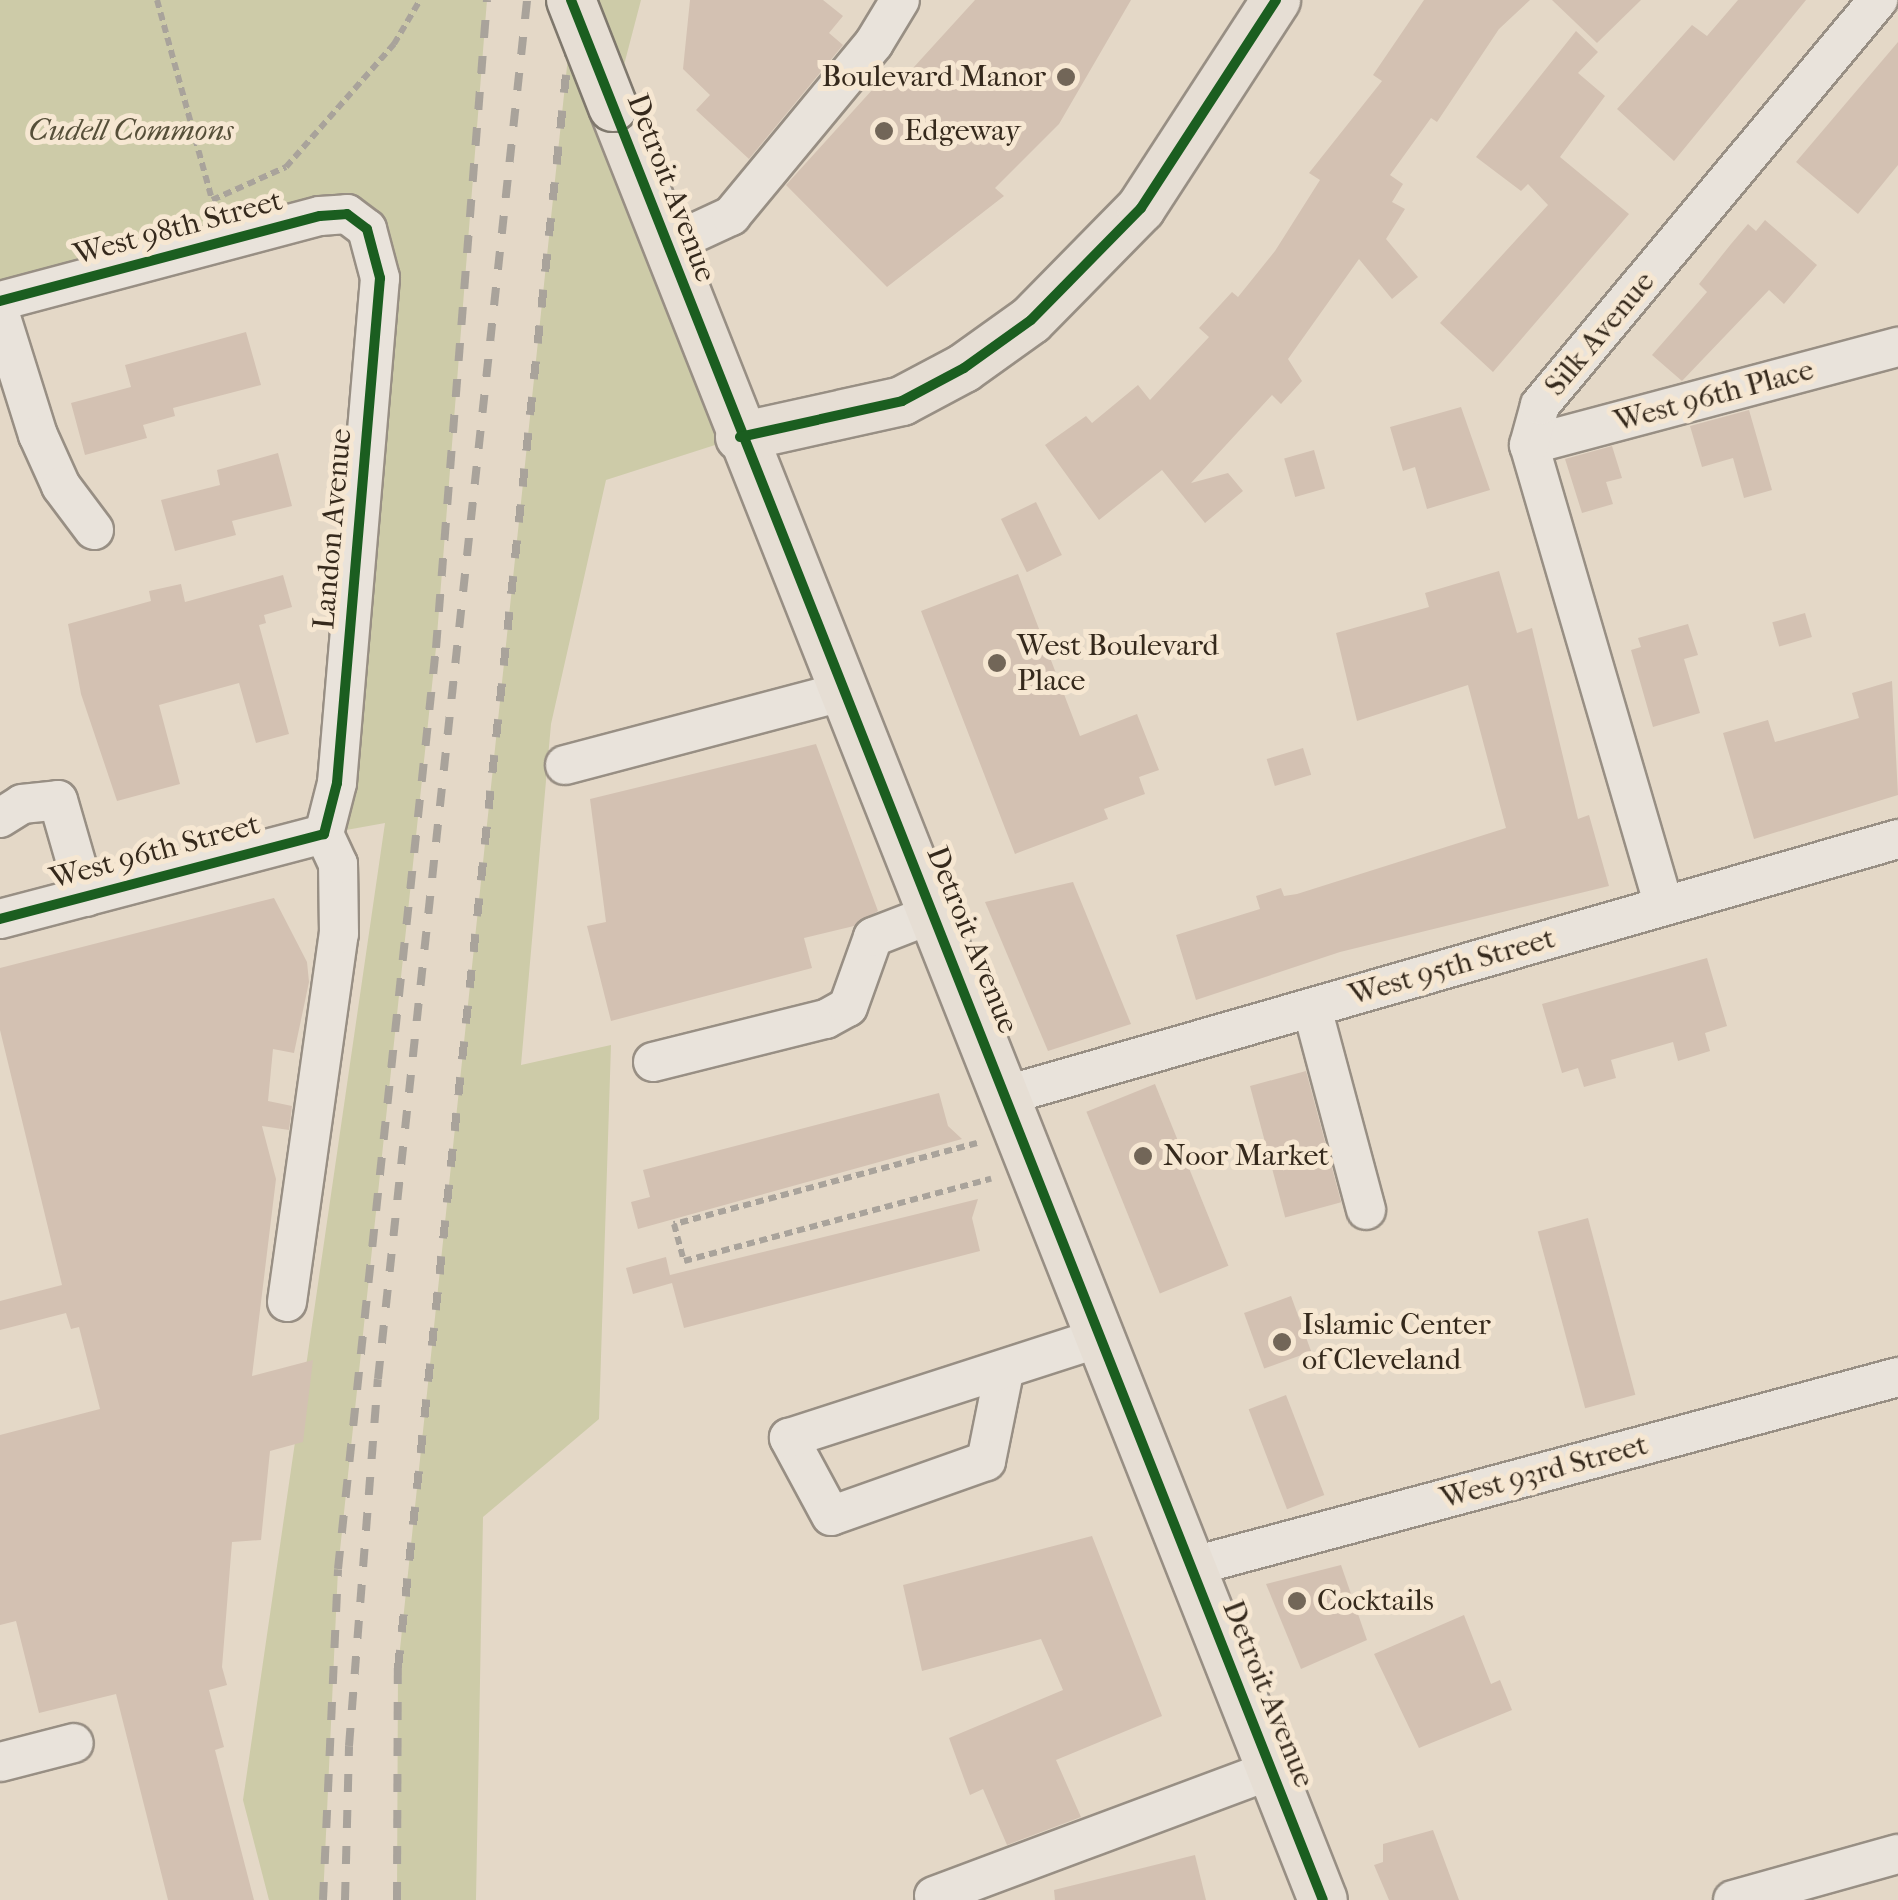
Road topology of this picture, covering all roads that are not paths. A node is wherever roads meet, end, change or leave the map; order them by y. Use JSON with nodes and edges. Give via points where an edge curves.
{"nodes":[{"id":1,"x":571,"y":0,"type":"edge"},
{"id":2,"x":900,"y":0,"type":"edge"},
{"id":3,"x":1276,"y":0,"type":"edge"},
{"id":4,"x":1878,"y":0,"type":"edge"},
{"id":5,"x":366,"y":229,"type":"joint"},
{"id":6,"x":666,"y":246,"type":"junction"},
{"id":7,"x":0,"y":301,"type":"edge"},
{"id":8,"x":0,"y":314,"type":"edge"},
{"id":9,"x":1898,"y":347,"type":"edge"},
{"id":10,"x":740,"y":437,"type":"junction"},
{"id":11,"x":1529,"y":446,"type":"junction"},
{"id":12,"x":94,"y":530,"type":"dead end"},
{"id":13,"x":846,"y":691,"type":"junction"},
{"id":14,"x":566,"y":765,"type":"dead end"},
{"id":15,"x":0,"y":818,"type":"edge"},
{"id":16,"x":324,"y":834,"type":"junction"},
{"id":17,"x":1898,"y":839,"type":"edge"},
{"id":18,"x":86,"y":896,"type":"junction"},
{"id":19,"x":1664,"y":906,"type":"junction"},
{"id":20,"x":935,"y":913,"type":"junction"},
{"id":21,"x":0,"y":919,"type":"edge"},
{"id":22,"x":1312,"y":1008,"type":"junction"},
{"id":23,"x":653,"y":1062,"type":"dead end"},
{"id":24,"x":1007,"y":1095,"type":"junction"},
{"id":25,"x":1366,"y":1210,"type":"dead end"},
{"id":26,"x":287,"y":1302,"type":"dead end"},
{"id":27,"x":1098,"y":1338,"type":"junction"},
{"id":28,"x":1004,"y":1372,"type":"junction"},
{"id":29,"x":1898,"y":1377,"type":"edge"},
{"id":30,"x":1190,"y":1567,"type":"junction"},
{"id":31,"x":74,"y":1743,"type":"dead end"},
{"id":32,"x":0,"y":1762,"type":"edge"},
{"id":33,"x":1271,"y":1770,"type":"junction"},
{"id":34,"x":1898,"y":1854,"type":"edge"},
{"id":35,"x":934,"y":1896,"type":"dead end"},
{"id":36,"x":1323,"y":1900,"type":"edge"},
{"id":37,"x":1733,"y":1900,"type":"edge"}],
"edges":[{"from":1,"to":6,"type":"main road","name":"Detroit Avenue","bridge":true},
{"from":2,"to":6,"type":"street","via":[[874,43],[731,216]]},
{"from":3,"to":10,"type":"main road","via":[[1153,193],[1032,320],[902,401]]},
{"from":4,"to":11,"type":"street","name":"Silk Avenue","via":[[1540,405]]},
{"from":5,"to":7,"type":"street","name":"West 98th Street","via":[[347,214],[320,216]]},
{"from":5,"to":16,"type":"street","name":"Landon Avenue","via":[[380,278],[337,783]]},
{"from":6,"to":10,"type":"main road","name":"Detroit Avenue"},
{"from":8,"to":12,"type":"street","via":[[38,436],[61,486]]},
{"from":9,"to":11,"type":"street","name":"West 96th Place"},
{"from":10,"to":13,"type":"main road","name":"Detroit Avenue"},
{"from":11,"to":19,"type":"street"},
{"from":13,"to":14,"type":"street"},
{"from":13,"to":20,"type":"main road","name":"Detroit Avenue"},
{"from":15,"to":18,"type":"street","via":[[22,804],[58,800]]},
{"from":16,"to":18,"type":"street","name":"West 96th Street"},
{"from":16,"to":26,"type":"street","via":[[338,864],[339,934]]},
{"from":17,"to":19,"type":"street","name":"West 95th Street"},
{"from":18,"to":21,"type":"street","name":"West 96th Street"},
{"from":19,"to":22,"type":"street","name":"West 95th Street"},
{"from":20,"to":23,"type":"street","via":[[872,937],[848,1006],[826,1019]]},
{"from":20,"to":24,"type":"main road","name":"Detroit Avenue"},
{"from":22,"to":24,"type":"street","name":"West 95th Street"},
{"from":22,"to":25,"type":"street"},
{"from":24,"to":27,"type":"main road","name":"Detroit Avenue"},
{"from":27,"to":28,"type":"street"},
{"from":27,"to":30,"type":"main road","name":"Detroit Avenue"},
{"from":28,"to":28,"type":"street","via":[[789,1438],[831,1516],[986,1460]]},
{"from":29,"to":30,"type":"street","name":"West 93rd Street"},
{"from":30,"to":33,"type":"main road","name":"Detroit Avenue"},
{"from":31,"to":32,"type":"street"},
{"from":33,"to":35,"type":"street"},
{"from":33,"to":36,"type":"main road","name":"Detroit Avenue"},
{"from":34,"to":37,"type":"street"}]}
